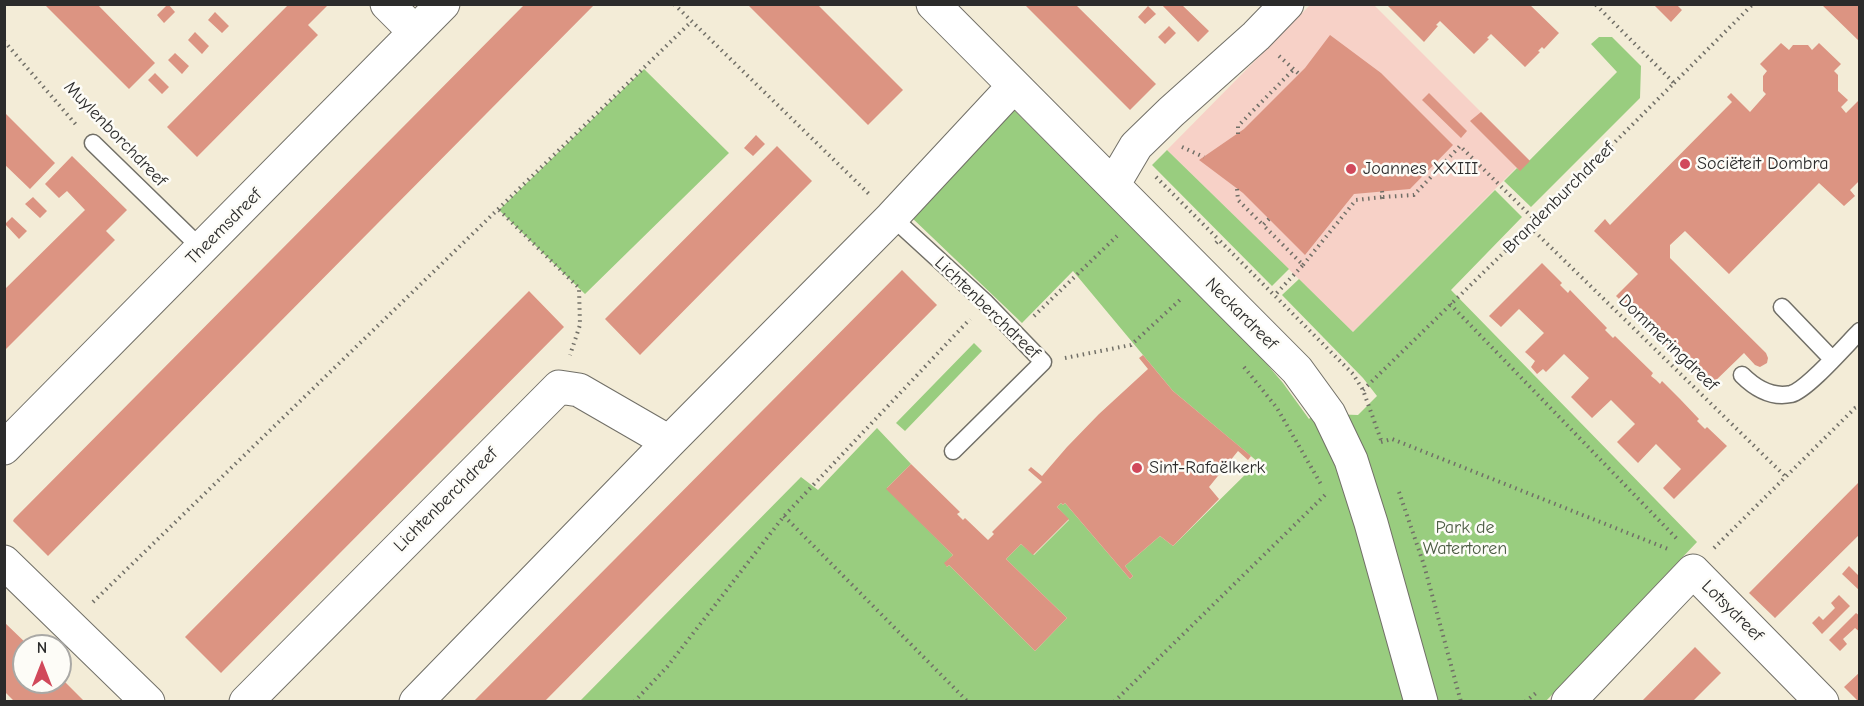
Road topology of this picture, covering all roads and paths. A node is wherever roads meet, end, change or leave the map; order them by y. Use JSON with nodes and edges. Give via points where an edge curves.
{"nodes":[{"id":1,"x":387,"y":4,"type":"edge"},
{"id":2,"x":443,"y":4,"type":"edge"},
{"id":3,"x":674,"y":4,"type":"edge"},
{"id":4,"x":933,"y":4,"type":"edge"},
{"id":5,"x":1287,"y":4,"type":"edge"},
{"id":6,"x":1595,"y":4,"type":"edge"},
{"id":7,"x":1753,"y":4,"type":"edge"},
{"id":8,"x":691,"y":22,"type":"junction"},
{"id":9,"x":415,"y":32,"type":"junction"},
{"id":10,"x":4,"y":41,"type":"edge"},
{"id":11,"x":1294,"y":69,"type":"dead end"},
{"id":12,"x":1674,"y":83,"type":"junction"},
{"id":13,"x":1013,"y":87,"type":"junction"},
{"id":14,"x":1238,"y":134,"type":"dead end"},
{"id":15,"x":93,"y":143,"type":"joint"},
{"id":16,"x":1174,"y":143,"type":"dead end"},
{"id":17,"x":1204,"y":157,"type":"dead end"},
{"id":18,"x":1156,"y":176,"type":"dead end"},
{"id":19,"x":1113,"y":185,"type":"junction"},
{"id":20,"x":1237,"y":189,"type":"dead end"},
{"id":21,"x":1382,"y":191,"type":"dead end"},
{"id":22,"x":1383,"y":197,"type":"junction"},
{"id":23,"x":499,"y":210,"type":"junction"},
{"id":24,"x":892,"y":217,"type":"junction"},
{"id":25,"x":1269,"y":219,"type":"dead end"},
{"id":26,"x":1536,"y":221,"type":"junction"},
{"id":27,"x":1263,"y":225,"type":"junction"},
{"id":28,"x":1530,"y":227,"type":"junction"},
{"id":29,"x":1122,"y":231,"type":"dead end"},
{"id":30,"x":1219,"y":240,"type":"junction"},
{"id":31,"x":202,"y":249,"type":"junction"},
{"id":32,"x":1184,"y":256,"type":"junction"},
{"id":33,"x":1303,"y":265,"type":"junction"},
{"id":34,"x":1185,"y":295,"type":"dead end"},
{"id":35,"x":986,"y":303,"type":"junction"},
{"id":36,"x":1450,"y":304,"type":"junction"},
{"id":37,"x":1782,"y":307,"type":"dead end"},
{"id":38,"x":1860,"y":331,"type":"edge"},
{"id":39,"x":1016,"y":333,"type":"junction"},
{"id":40,"x":1832,"y":359,"type":"junction"},
{"id":41,"x":1043,"y":362,"type":"junction"},
{"id":42,"x":1240,"y":363,"type":"dead end"},
{"id":43,"x":1742,"y":375,"type":"dead end"},
{"id":44,"x":559,"y":387,"type":"junction"},
{"id":45,"x":1363,"y":390,"type":"dead end"},
{"id":46,"x":1860,"y":406,"type":"edge"},
{"id":47,"x":669,"y":442,"type":"junction"},
{"id":48,"x":1382,"y":442,"type":"dead end"},
{"id":49,"x":4,"y":448,"type":"edge"},
{"id":50,"x":953,"y":452,"type":"dead end"},
{"id":51,"x":1786,"y":477,"type":"junction"},
{"id":52,"x":1325,"y":495,"type":"junction"},
{"id":53,"x":1329,"y":506,"type":"dead end"},
{"id":54,"x":784,"y":516,"type":"junction"},
{"id":55,"x":4,"y":562,"type":"edge"},
{"id":56,"x":1695,"y":562,"type":"junction"},
{"id":57,"x":70,"y":626,"type":"junction"},
{"id":58,"x":148,"y":702,"type":"edge"},
{"id":59,"x":246,"y":702,"type":"edge"},
{"id":60,"x":416,"y":702,"type":"edge"},
{"id":61,"x":634,"y":702,"type":"edge"},
{"id":62,"x":968,"y":702,"type":"edge"},
{"id":63,"x":1114,"y":702,"type":"edge"},
{"id":64,"x":1421,"y":702,"type":"edge"},
{"id":65,"x":1568,"y":702,"type":"edge"},
{"id":66,"x":1822,"y":702,"type":"edge"}],
"edges":[{"from":1,"to":9,"type":"street"},
{"from":2,"to":9,"type":"street","name":"Theemsdreef"},
{"from":3,"to":8,"type":"path"},
{"from":4,"to":13,"type":"street","name":"Neckardreef"},
{"from":5,"to":19,"type":"street","via":[[1136,146]]},
{"from":6,"to":12,"type":"path"},
{"from":7,"to":12,"type":"path","name":"Brandenburchdreef"},
{"from":8,"to":23,"type":"path"},
{"from":8,"to":24,"type":"path"},
{"from":9,"to":31,"type":"street","name":"Theemsdreef"},
{"from":10,"to":15,"type":"path","name":"Muylenborchdreef"},
{"from":11,"to":14,"type":"path","via":[[1238,126]]},
{"from":12,"to":26,"type":"path","name":"Brandenburchdreef"},
{"from":13,"to":19,"type":"street","name":"Neckardreef"},
{"from":13,"to":24,"type":"street"},
{"from":15,"to":31,"type":"lane","name":"Muylenborchdreef"},
{"from":16,"to":17,"type":"path"},
{"from":18,"to":30,"type":"path"},
{"from":19,"to":32,"type":"street","name":"Neckardreef"},
{"from":20,"to":27,"type":"path","via":[[1238,200]]},
{"from":21,"to":22,"type":"path"},
{"from":22,"to":26,"type":"path","via":[[1414,195],[1460,146]]},
{"from":22,"to":33,"type":"path","via":[[1356,200]]},
{"from":23,"to":44,"type":"path","via":[[579,288],[580,325]]},
{"from":23,"to":57,"type":"path"},
{"from":24,"to":35,"type":"lane","name":"Lichtenberchdreef"},
{"from":24,"to":47,"type":"street"},
{"from":25,"to":27,"type":"path"},
{"from":26,"to":28,"type":"path","name":"Brandenburchdreef"},
{"from":27,"to":33,"type":"path"},
{"from":28,"to":36,"type":"path","name":"Brandenburchdreef"},
{"from":28,"to":51,"type":"path","name":"Dommeringdreef"},
{"from":29,"to":39,"type":"path"},
{"from":30,"to":32,"type":"path","via":[[1193,265]]},
{"from":30,"to":33,"type":"path","via":[[1274,296]]},
{"from":31,"to":49,"type":"street","name":"Theemsdreef"},
{"from":32,"to":64,"type":"street","name":"Neckardreef","via":[[1297,370],[1329,414],[1351,460],[1368,512]]},
{"from":34,"to":41,"type":"path","via":[[1131,345]]},
{"from":35,"to":39,"type":"lane","name":"Lichtenberchdreef"},
{"from":35,"to":54,"type":"path"},
{"from":36,"to":45,"type":"path","name":"Brandenburchdreef"},
{"from":36,"to":56,"type":"path"},
{"from":37,"to":40,"type":"lane"},
{"from":38,"to":40,"type":"lane"},
{"from":39,"to":41,"type":"lane","name":"Lichtenberchdreef"},
{"from":40,"to":43,"type":"lane","via":[[1793,394],[1771,395]]},
{"from":41,"to":50,"type":"lane","name":"Lichtenberchdreef"},
{"from":42,"to":52,"type":"path","via":[[1277,408]]},
{"from":44,"to":47,"type":"street","via":[[579,390]]},
{"from":44,"to":59,"type":"street","name":"Lichtenberchdreef"},
{"from":46,"to":51,"type":"path"},
{"from":47,"to":60,"type":"street"},
{"from":48,"to":56,"type":"path","via":[[1392,439]]},
{"from":51,"to":56,"type":"path"},
{"from":52,"to":53,"type":"path"},
{"from":52,"to":63,"type":"path"},
{"from":54,"to":61,"type":"path","via":[[667,667]]},
{"from":54,"to":62,"type":"path"},
{"from":55,"to":57,"type":"street"},
{"from":56,"to":65,"type":"street","name":"Lotsydreef"},
{"from":56,"to":66,"type":"street","name":"Lotsydreef"},
{"from":57,"to":58,"type":"street"}]}
